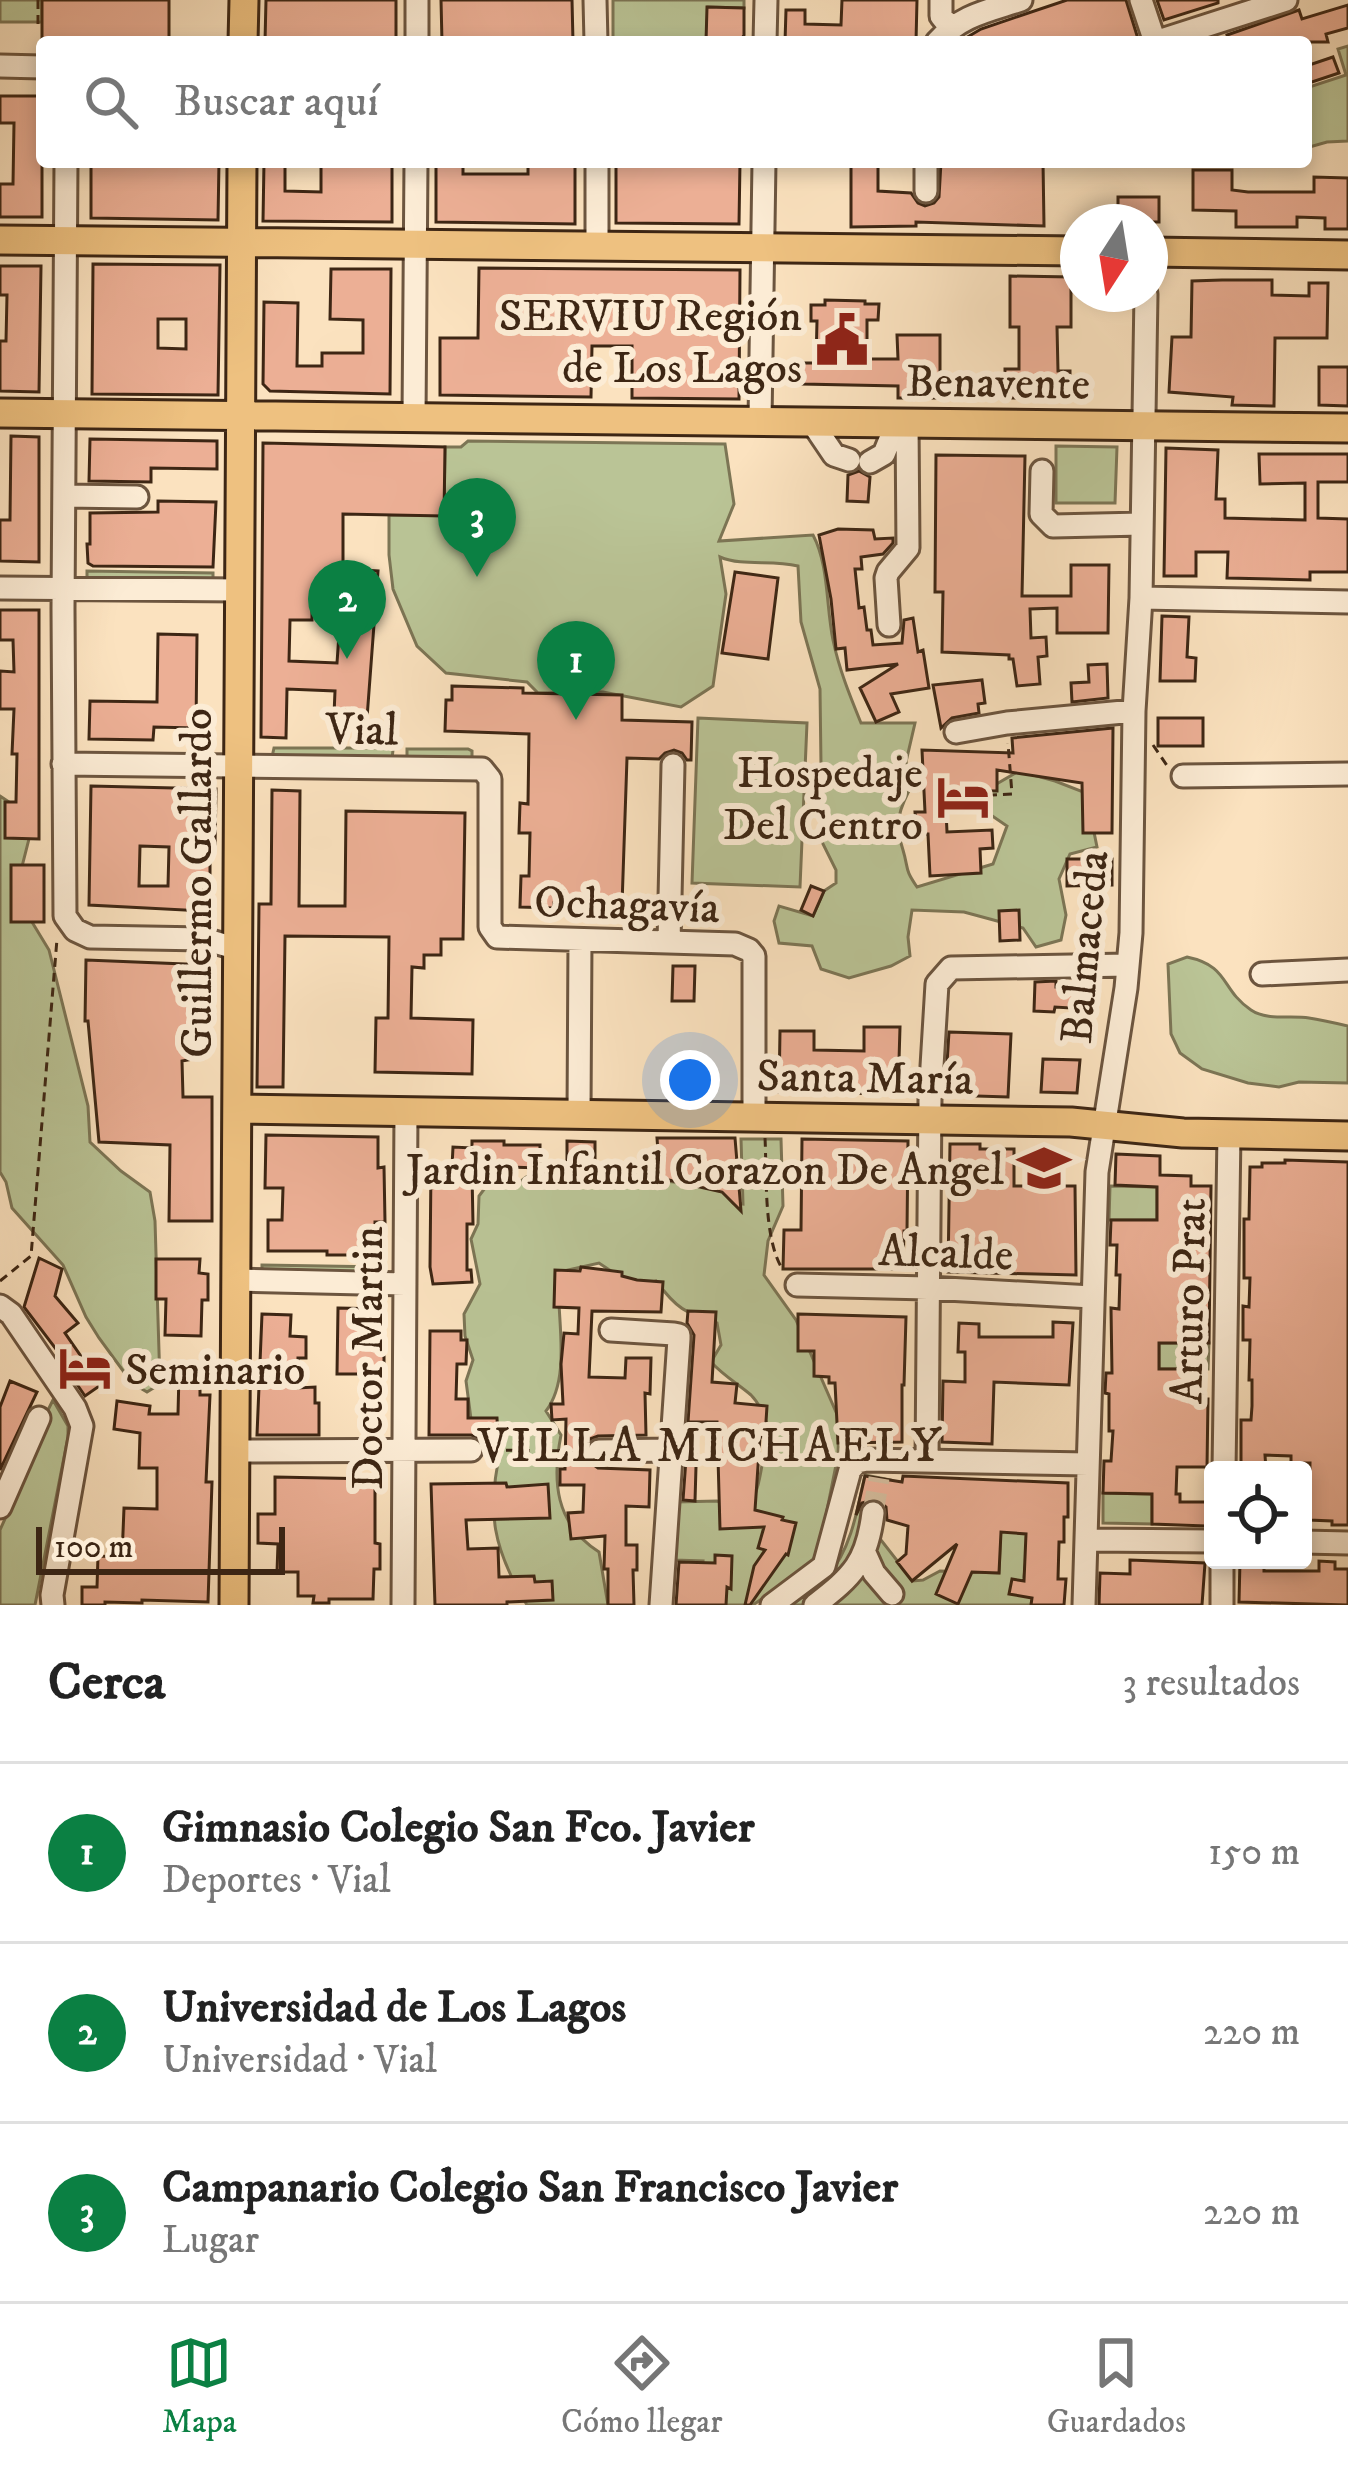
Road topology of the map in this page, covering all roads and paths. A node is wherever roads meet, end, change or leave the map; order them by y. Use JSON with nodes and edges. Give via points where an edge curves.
{"nodes":[{"id":1,"x":38,"y":0,"type":"edge"},
{"id":2,"x":244,"y":0,"type":"edge"},
{"id":3,"x":417,"y":0,"type":"edge"},
{"id":4,"x":596,"y":0,"type":"edge"},
{"id":5,"x":766,"y":0,"type":"edge"},
{"id":6,"x":941,"y":0,"type":"edge"},
{"id":7,"x":1021,"y":0,"type":"edge"},
{"id":8,"x":1141,"y":0,"type":"edge"},
{"id":9,"x":1286,"y":0,"type":"edge"},
{"id":10,"x":38,"y":28,"type":"dead end"},
{"id":11,"x":944,"y":34,"type":"edge"},
{"id":12,"x":243,"y":36,"type":"edge"},
{"id":13,"x":417,"y":36,"type":"edge"},
{"id":14,"x":596,"y":36,"type":"edge"},
{"id":15,"x":765,"y":36,"type":"edge"},
{"id":16,"x":1153,"y":36,"type":"edge"},
{"id":17,"x":1174,"y":36,"type":"edge"},
{"id":18,"x":0,"y":66,"type":"edge"},
{"id":19,"x":36,"y":67,"type":"edge"},
{"id":20,"x":66,"y":168,"type":"edge"},
{"id":21,"x":242,"y":168,"type":"edge"},
{"id":22,"x":416,"y":168,"type":"edge"},
{"id":23,"x":597,"y":168,"type":"edge"},
{"id":24,"x":764,"y":168,"type":"edge"},
{"id":25,"x":926,"y":168,"type":"edge"},
{"id":26,"x":926,"y":191,"type":"dead end"},
{"id":27,"x":0,"y":240,"type":"edge"},
{"id":28,"x":66,"y":241,"type":"junction"},
{"id":29,"x":242,"y":242,"type":"junction"},
{"id":30,"x":415,"y":244,"type":"junction"},
{"id":31,"x":597,"y":246,"type":"junction"},
{"id":32,"x":762,"y":248,"type":"junction"},
{"id":33,"x":1060,"y":251,"type":"edge"},
{"id":34,"x":1168,"y":252,"type":"edge"},
{"id":35,"x":1348,"y":255,"type":"edge"},
{"id":36,"x":1147,"y":312,"type":"edge"},
{"id":37,"x":0,"y":413,"type":"edge"},
{"id":38,"x":64,"y":413,"type":"junction"},
{"id":39,"x":240,"y":415,"type":"junction"},
{"id":40,"x":414,"y":417,"type":"junction"},
{"id":41,"x":760,"y":420,"type":"junction"},
{"id":42,"x":811,"y":421,"type":"junction"},
{"id":43,"x":902,"y":422,"type":"junction"},
{"id":44,"x":1144,"y":425,"type":"junction"},
{"id":45,"x":1348,"y":428,"type":"edge"},
{"id":46,"x":1042,"y":471,"type":"dead end"},
{"id":47,"x":64,"y":496,"type":"junction"},
{"id":48,"x":137,"y":497,"type":"dead end"},
{"id":49,"x":1142,"y":524,"type":"junction"},
{"id":50,"x":0,"y":588,"type":"edge"},
{"id":51,"x":63,"y":588,"type":"junction"},
{"id":52,"x":239,"y":590,"type":"junction"},
{"id":53,"x":1141,"y":598,"type":"junction"},
{"id":54,"x":1348,"y":602,"type":"edge"},
{"id":55,"x":889,"y":625,"type":"dead end"},
{"id":56,"x":1134,"y":711,"type":"junction"},
{"id":57,"x":1007,"y":723,"type":"junction"},
{"id":58,"x":956,"y":732,"type":"dead end"},
{"id":59,"x":1152,"y":743,"type":"dead end"},
{"id":60,"x":63,"y":764,"type":"junction"},
{"id":61,"x":673,"y":765,"type":"dead end"},
{"id":62,"x":238,"y":766,"type":"junction"},
{"id":63,"x":1348,"y":774,"type":"edge"},
{"id":64,"x":1183,"y":776,"type":"joint"},
{"id":65,"x":974,"y":796,"type":"dead end"},
{"id":66,"x":65,"y":930,"type":"junction"},
{"id":67,"x":501,"y":938,"type":"joint"},
{"id":68,"x":580,"y":940,"type":"junction"},
{"id":69,"x":669,"y":942,"type":"junction"},
{"id":70,"x":238,"y":949,"type":"junction"},
{"id":71,"x":1128,"y":964,"type":"junction"},
{"id":72,"x":1348,"y":970,"type":"edge"},
{"id":73,"x":1262,"y":974,"type":"dead end"},
{"id":74,"x":237,"y":1109,"type":"junction"},
{"id":75,"x":406,"y":1111,"type":"junction"},
{"id":76,"x":579,"y":1114,"type":"junction"},
{"id":77,"x":930,"y":1119,"type":"junction"},
{"id":78,"x":759,"y":1126,"type":"junction"},
{"id":79,"x":1102,"y":1126,"type":"junction"},
{"id":80,"x":1229,"y":1133,"type":"junction"},
{"id":81,"x":1348,"y":1136,"type":"edge"},
{"id":82,"x":236,"y":1280,"type":"junction"},
{"id":83,"x":0,"y":1281,"type":"edge"},
{"id":84,"x":405,"y":1284,"type":"junction"},
{"id":85,"x":797,"y":1285,"type":"joint"},
{"id":86,"x":928,"y":1288,"type":"junction"},
{"id":87,"x":1092,"y":1297,"type":"junction"},
{"id":88,"x":0,"y":1306,"type":"edge"},
{"id":89,"x":611,"y":1330,"type":"dead end"},
{"id":90,"x":39,"y":1418,"type":"dead end"},
{"id":91,"x":471,"y":1450,"type":"joint"},
{"id":92,"x":670,"y":1450,"type":"junction"},
{"id":93,"x":235,"y":1451,"type":"junction"},
{"id":94,"x":404,"y":1451,"type":"junction"},
{"id":95,"x":599,"y":1451,"type":"joint"},
{"id":96,"x":927,"y":1460,"type":"junction"},
{"id":97,"x":1224,"y":1461,"type":"edge"},
{"id":98,"x":1088,"y":1464,"type":"junction"},
{"id":99,"x":0,"y":1507,"type":"edge"},
{"id":100,"x":873,"y":1513,"type":"tunnel mouth"},
{"id":101,"x":1086,"y":1540,"type":"junction"},
{"id":102,"x":1204,"y":1541,"type":"edge"},
{"id":103,"x":1312,"y":1542,"type":"edge"},
{"id":104,"x":1348,"y":1543,"type":"edge"},
{"id":105,"x":865,"y":1553,"type":"junction"},
{"id":106,"x":1222,"y":1569,"type":"edge"},
{"id":107,"x":892,"y":1594,"type":"dead end"},
{"id":108,"x":53,"y":1605,"type":"edge"},
{"id":109,"x":234,"y":1605,"type":"edge"},
{"id":110,"x":403,"y":1605,"type":"edge"},
{"id":111,"x":661,"y":1605,"type":"edge"},
{"id":112,"x":772,"y":1605,"type":"edge"},
{"id":113,"x":815,"y":1605,"type":"edge"},
{"id":114,"x":1084,"y":1605,"type":"edge"},
{"id":115,"x":1222,"y":1605,"type":"edge"}],
"edges":[{"from":1,"to":10,"type":"path"},
{"from":2,"to":12,"type":"main road"},
{"from":3,"to":13,"type":"street"},
{"from":4,"to":14,"type":"street"},
{"from":5,"to":15,"type":"street"},
{"from":6,"to":11,"type":"street"},
{"from":7,"to":11,"type":"street","via":[[962,19]]},
{"from":8,"to":16,"type":"street"},
{"from":9,"to":17,"type":"street"},
{"from":18,"to":19,"type":"street"},
{"from":20,"to":28,"type":"street"},
{"from":21,"to":29,"type":"main road","name":"Guillermo Gallardo"},
{"from":22,"to":30,"type":"street"},
{"from":23,"to":31,"type":"street"},
{"from":24,"to":32,"type":"street"},
{"from":25,"to":26,"type":"street"},
{"from":27,"to":28,"type":"main road"},
{"from":28,"to":29,"type":"main road"},
{"from":28,"to":38,"type":"street"},
{"from":29,"to":30,"type":"main road"},
{"from":29,"to":39,"type":"main road","name":"Guillermo Gallardo"},
{"from":30,"to":31,"type":"main road","via":[[488,255]]},
{"from":30,"to":40,"type":"street"},
{"from":31,"to":32,"type":"main road"},
{"from":32,"to":33,"type":"main road"},
{"from":32,"to":41,"type":"street"},
{"from":34,"to":35,"type":"main road"},
{"from":36,"to":44,"type":"street","name":"Balmaceda"},
{"from":37,"to":38,"type":"main road","name":"Benavente"},
{"from":38,"to":39,"type":"main road","name":"Benavente"},
{"from":38,"to":47,"type":"street"},
{"from":39,"to":40,"type":"main road","name":"Benavente"},
{"from":39,"to":52,"type":"main road","name":"Guillermo Gallardo"},
{"from":40,"to":41,"type":"main road","name":"Benavente"},
{"from":41,"to":42,"type":"main road","name":"Benavente"},
{"from":42,"to":43,"type":"main road","name":"Benavente"},
{"from":42,"to":43,"type":"street","via":[[834,454],[860,461],[884,454]]},
{"from":43,"to":44,"type":"main road","name":"Benavente"},
{"from":43,"to":55,"type":"street","via":[[908,548],[886,578]]},
{"from":44,"to":45,"type":"main road","name":"Benavente"},
{"from":44,"to":49,"type":"street","name":"Balmaceda"},
{"from":46,"to":49,"type":"street","via":[[1041,514],[1053,526]]},
{"from":47,"to":48,"type":"street"},
{"from":47,"to":51,"type":"street"},
{"from":49,"to":53,"type":"street","name":"Balmaceda"},
{"from":50,"to":51,"type":"street"},
{"from":51,"to":52,"type":"street"},
{"from":51,"to":60,"type":"street"},
{"from":52,"to":62,"type":"main road","name":"Guillermo Gallardo"},
{"from":53,"to":54,"type":"street"},
{"from":53,"to":56,"type":"street","name":"Balmaceda"},
{"from":56,"to":57,"type":"street"},
{"from":56,"to":71,"type":"street","name":"Balmaceda"},
{"from":57,"to":58,"type":"street"},
{"from":57,"to":65,"type":"path","via":[[1012,794]]},
{"from":59,"to":64,"type":"path"},
{"from":60,"to":62,"type":"street","name":"Vial"},
{"from":60,"to":66,"type":"street"},
{"from":61,"to":69,"type":"street"},
{"from":62,"to":67,"type":"street","name":"Vial","via":[[486,772],[490,927]]},
{"from":62,"to":70,"type":"main road","name":"Guillermo Gallardo"},
{"from":63,"to":64,"type":"street"},
{"from":66,"to":70,"type":"street","via":[[204,939]]},
{"from":66,"to":83,"type":"path","via":[[31,1256]]},
{"from":67,"to":68,"type":"street","name":"Ochagavía"},
{"from":68,"to":69,"type":"street","name":"Ochagavía"},
{"from":68,"to":76,"type":"street"},
{"from":69,"to":78,"type":"street","name":"Ochagavía","via":[[734,944],[754,956]]},
{"from":70,"to":74,"type":"main road","name":"Guillermo Gallardo"},
{"from":71,"to":77,"type":"street","via":[[973,966],[943,974]]},
{"from":71,"to":79,"type":"street","name":"Balmaceda"},
{"from":72,"to":73,"type":"street"},
{"from":74,"to":75,"type":"main road","name":"Santa María"},
{"from":74,"to":82,"type":"main road","name":"Guillermo Gallardo"},
{"from":75,"to":76,"type":"main road","name":"Santa María"},
{"from":75,"to":84,"type":"street","name":"Doctor Martin"},
{"from":76,"to":78,"type":"main road","name":"Santa María"},
{"from":77,"to":78,"type":"main road","name":"Santa María"},
{"from":77,"to":79,"type":"main road","name":"Santa María"},
{"from":77,"to":86,"type":"street"},
{"from":78,"to":85,"type":"path","via":[[776,1259]]},
{"from":79,"to":80,"type":"main road","name":"Santa María"},
{"from":79,"to":87,"type":"street","name":"Balmaceda"},
{"from":80,"to":81,"type":"main road","name":"Santa María"},
{"from":80,"to":97,"type":"street","name":"Arturo Prat"},
{"from":82,"to":84,"type":"street"},
{"from":82,"to":93,"type":"main road","name":"Guillermo Gallardo"},
{"from":84,"to":94,"type":"street","name":"Doctor Martin"},
{"from":85,"to":86,"type":"street","name":"Alcalde"},
{"from":86,"to":87,"type":"street","name":"Alcalde"},
{"from":86,"to":96,"type":"street"},
{"from":87,"to":98,"type":"street","name":"Balmaceda"},
{"from":88,"to":108,"type":"street","via":[[82,1426]]},
{"from":89,"to":92,"type":"street","via":[[679,1335]]},
{"from":90,"to":99,"type":"street"},
{"from":91,"to":94,"type":"street"},
{"from":91,"to":95,"type":"path"},
{"from":92,"to":95,"type":"street"},
{"from":92,"to":111,"type":"street"},
{"from":93,"to":94,"type":"street"},
{"from":93,"to":109,"type":"main road","name":"Guillermo Gallardo"},
{"from":94,"to":110,"type":"street","name":"Doctor Martin"},
{"from":96,"to":98,"type":"street"},
{"from":96,"to":112,"type":"street","via":[[881,1469],[857,1462],[828,1556],[817,1574]]},
{"from":98,"to":101,"type":"street","name":"Balmaceda"},
{"from":100,"to":105,"type":"street"},
{"from":101,"to":102,"type":"street"},
{"from":101,"to":114,"type":"street","name":"Balmaceda"},
{"from":103,"to":104,"type":"street"},
{"from":105,"to":107,"type":"street"},
{"from":105,"to":113,"type":"street"},
{"from":106,"to":115,"type":"street"}]}
